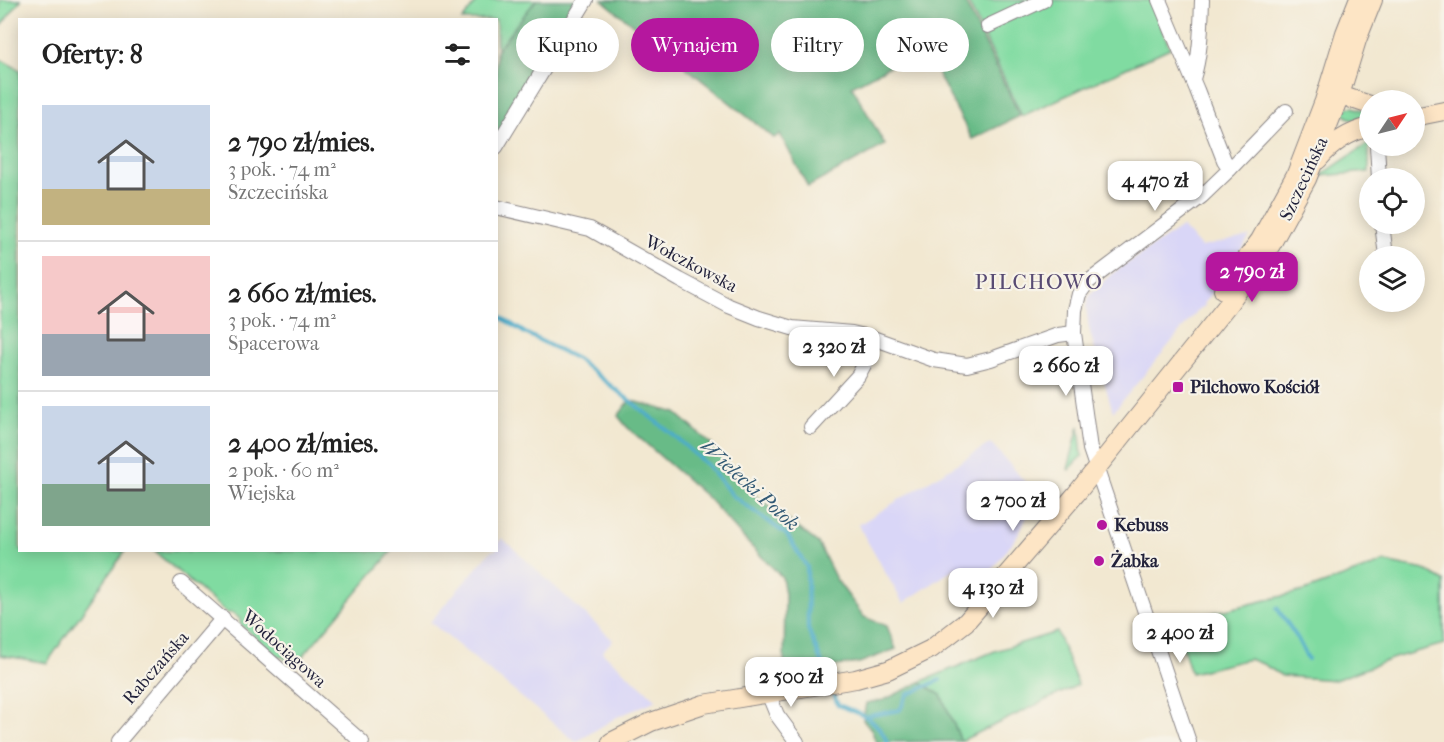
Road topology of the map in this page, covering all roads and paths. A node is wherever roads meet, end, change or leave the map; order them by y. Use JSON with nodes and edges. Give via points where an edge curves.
{"nodes":[{"id":1,"x":586,"y":0,"type":"edge"},
{"id":2,"x":1044,"y":0,"type":"edge"},
{"id":3,"x":1159,"y":0,"type":"edge"},
{"id":4,"x":1202,"y":0,"type":"edge"},
{"id":5,"x":1358,"y":0,"type":"edge"},
{"id":6,"x":1373,"y":0,"type":"edge"},
{"id":7,"x":988,"y":27,"type":"dead end"},
{"id":8,"x":1192,"y":79,"type":"junction"},
{"id":9,"x":1332,"y":103,"type":"junction"},
{"id":10,"x":1359,"y":104,"type":"edge"},
{"id":11,"x":1286,"y":111,"type":"dead end"},
{"id":12,"x":1444,"y":111,"type":"edge"},
{"id":13,"x":1425,"y":115,"type":"edge"},
{"id":14,"x":1359,"y":126,"type":"edge"},
{"id":15,"x":1359,"y":130,"type":"edge"},
{"id":16,"x":498,"y":144,"type":"edge"},
{"id":17,"x":1230,"y":169,"type":"junction"},
{"id":18,"x":1307,"y":179,"type":"junction"},
{"id":19,"x":498,"y":207,"type":"edge"},
{"id":20,"x":1074,"y":333,"type":"junction"},
{"id":21,"x":873,"y":338,"type":"junction"},
{"id":22,"x":811,"y":427,"type":"dead end"},
{"id":23,"x":1094,"y":461,"type":"junction"},
{"id":24,"x":182,"y":583,"type":"dead end"},
{"id":25,"x":223,"y":618,"type":"junction"},
{"id":26,"x":768,"y":693,"type":"junction"},
{"id":27,"x":619,"y":740,"type":"edge"},
{"id":28,"x":118,"y":742,"type":"edge"},
{"id":29,"x":363,"y":742,"type":"edge"},
{"id":30,"x":796,"y":742,"type":"edge"},
{"id":31,"x":1190,"y":742,"type":"edge"}],
"edges":[{"from":1,"to":16,"type":"street"},
{"from":2,"to":7,"type":"street"},
{"from":3,"to":8,"type":"street"},
{"from":4,"to":8,"type":"street","via":[[1198,63]]},
{"from":5,"to":9,"type":"main road","name":"Szczecińska","via":[[1345,33]]},
{"from":6,"to":9,"type":"main road","name":"Szczecińska"},
{"from":8,"to":17,"type":"street"},
{"from":9,"to":10,"type":"main road"},
{"from":9,"to":14,"type":"main road","via":[[1347,124]]},
{"from":9,"to":18,"type":"main road","name":"Szczecińska"},
{"from":9,"to":23,"type":"main road","name":"Szczecińska","via":[[1260,240]]},
{"from":11,"to":17,"type":"street"},
{"from":12,"to":13,"type":"main road"},
{"from":15,"to":18,"type":"main road","via":[[1330,147]]},
{"from":17,"to":20,"type":"street","via":[[1202,196],[1083,287],[1075,310]]},
{"from":18,"to":23,"type":"main road","name":"Szczecińska","via":[[1258,264]]},
{"from":19,"to":21,"type":"street","name":"Wołczkowska","via":[[590,229],[729,306],[759,318],[792,328]]},
{"from":20,"to":21,"type":"street","name":"Wołczkowska","via":[[967,365],[934,360]]},
{"from":20,"to":23,"type":"street"},
{"from":21,"to":22,"type":"street","via":[[858,376]]},
{"from":23,"to":26,"type":"main road","name":"Szczecińska","via":[[1057,499],[973,614],[947,638],[888,670]]},
{"from":23,"to":31,"type":"street"},
{"from":24,"to":25,"type":"street","name":"Wodociągowa"},
{"from":25,"to":28,"type":"street","name":"Rabczańska"},
{"from":25,"to":29,"type":"street","name":"Wodociągowa"},
{"from":26,"to":27,"type":"main road","name":"Szczecińska","via":[[675,712]]},
{"from":26,"to":30,"type":"street","via":[[777,715]]}]}
